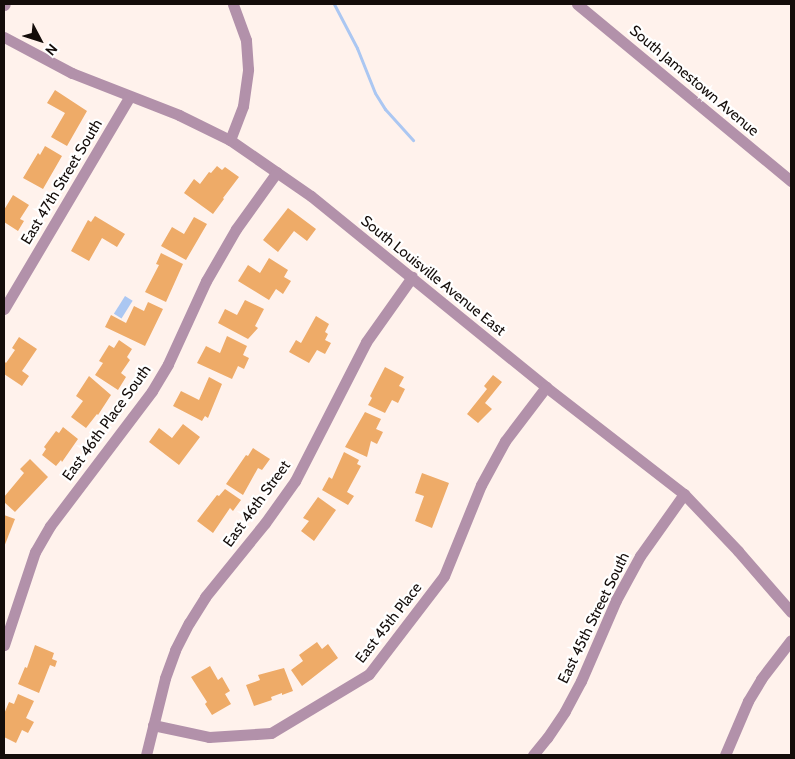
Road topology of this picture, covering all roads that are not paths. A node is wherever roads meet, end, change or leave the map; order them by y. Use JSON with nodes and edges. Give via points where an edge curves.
{"nodes":[{"id":1,"x":233,"y":4,"type":"edge"},
{"id":2,"x":578,"y":4,"type":"edge"},
{"id":3,"x":589,"y":9,"type":"edge"},
{"id":4,"x":4,"y":37,"type":"edge"},
{"id":5,"x":130,"y":96,"type":"junction"},
{"id":6,"x":230,"y":140,"type":"junction"},
{"id":7,"x":277,"y":172,"type":"junction"},
{"id":8,"x":791,"y":181,"type":"edge"},
{"id":9,"x":412,"y":277,"type":"junction"},
{"id":10,"x":4,"y":309,"type":"edge"},
{"id":11,"x":546,"y":388,"type":"junction"},
{"id":12,"x":684,"y":494,"type":"junction"},
{"id":13,"x":791,"y":612,"type":"edge"},
{"id":14,"x":791,"y":640,"type":"edge"},
{"id":15,"x":4,"y":645,"type":"edge"},
{"id":16,"x":153,"y":725,"type":"junction"},
{"id":17,"x":146,"y":755,"type":"edge"},
{"id":18,"x":533,"y":755,"type":"edge"},
{"id":19,"x":725,"y":755,"type":"edge"}],
"edges":[{"from":1,"to":6,"type":"street","via":[[246,40],[248,69],[243,106]]},
{"from":2,"to":3,"type":"street","name":"South Jamestown Avenue"},
{"from":3,"to":8,"type":"street","name":"South Jamestown Avenue"},
{"from":4,"to":5,"type":"street","name":"South Louisville Avenue East","via":[[72,73]]},
{"from":5,"to":6,"type":"street","name":"South Louisville Avenue East"},
{"from":5,"to":10,"type":"street","name":"East 47th Street South"},
{"from":6,"to":7,"type":"street","name":"South Louisville Avenue East"},
{"from":7,"to":9,"type":"street","name":"South Louisville Avenue East"},
{"from":7,"to":15,"type":"street","name":"East 46th Place South","via":[[236,229],[211,272],[152,391],[50,526],[36,552]]},
{"from":9,"to":11,"type":"street","name":"South Louisville Avenue East"},
{"from":9,"to":16,"type":"street","name":"East 46th Street","via":[[366,342],[295,482],[205,597],[189,623],[165,678]]},
{"from":11,"to":12,"type":"street","name":"South Louisville Avenue East"},
{"from":11,"to":16,"type":"street","name":"East 45th Place","via":[[501,448],[481,485],[444,576],[369,674],[271,733],[209,737]]},
{"from":12,"to":13,"type":"street","name":"South Louisville Avenue East"},
{"from":12,"to":18,"type":"street","name":"East 45th Street South","via":[[640,556],[564,711]]},
{"from":14,"to":19,"type":"street","via":[[748,701]]},
{"from":16,"to":17,"type":"street","name":"East 46th Street"}]}
